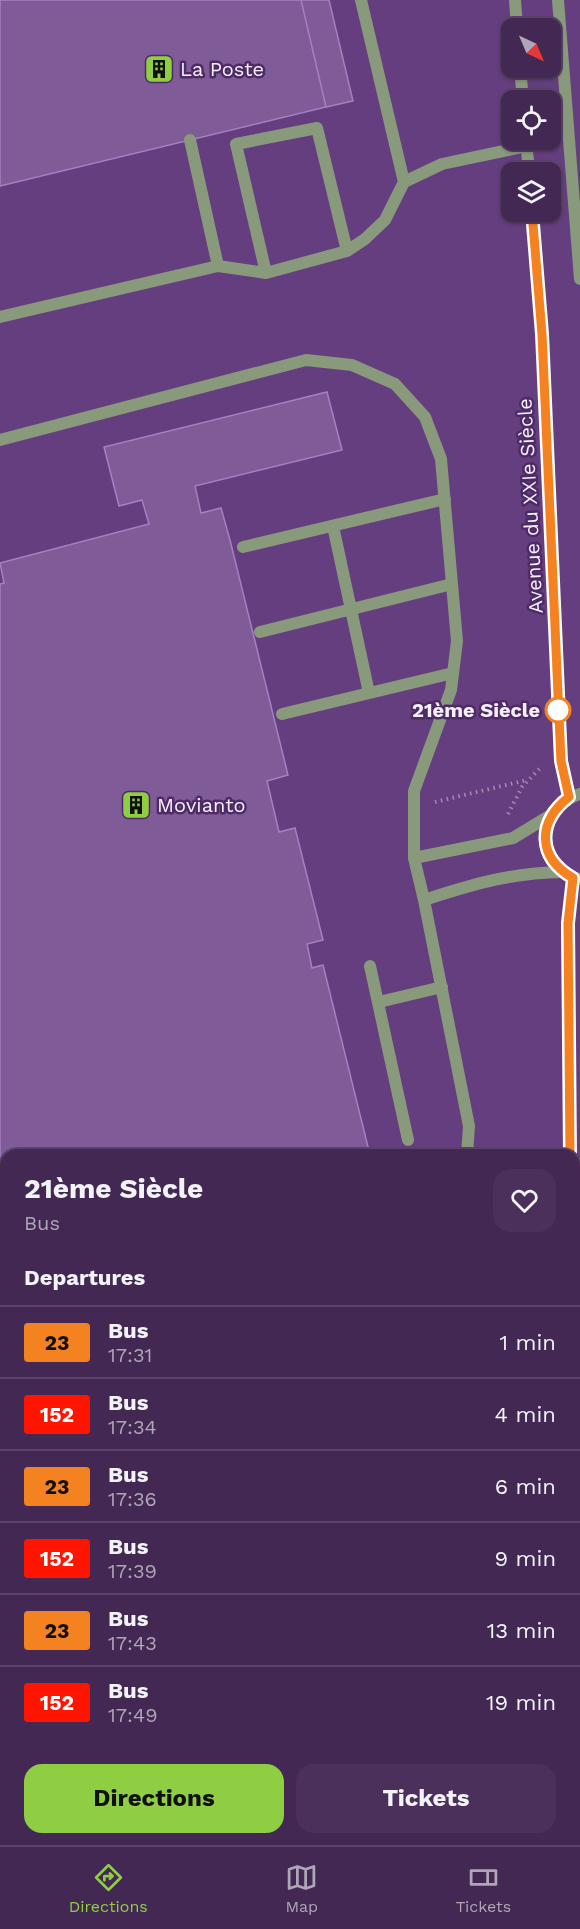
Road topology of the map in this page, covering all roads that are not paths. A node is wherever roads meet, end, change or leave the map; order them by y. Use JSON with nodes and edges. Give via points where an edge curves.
{"nodes":[{"id":1,"x":361,"y":0,"type":"edge"},
{"id":2,"x":514,"y":0,"type":"edge"},
{"id":3,"x":558,"y":0,"type":"edge"},
{"id":4,"x":516,"y":18,"type":"edge"},
{"id":5,"x":190,"y":140,"type":"dead end"},
{"id":6,"x":501,"y":149,"type":"edge"},
{"id":7,"x":404,"y":182,"type":"junction"},
{"id":8,"x":533,"y":222,"type":"edge"},
{"id":9,"x":347,"y":250,"type":"junction"},
{"id":10,"x":218,"y":266,"type":"junction"},
{"id":11,"x":266,"y":273,"type":"junction"},
{"id":12,"x":580,"y":279,"type":"edge"},
{"id":13,"x":0,"y":317,"type":"edge"},
{"id":14,"x":0,"y":440,"type":"edge"},
{"id":15,"x":445,"y":499,"type":"junction"},
{"id":16,"x":333,"y":526,"type":"junction"},
{"id":17,"x":243,"y":547,"type":"dead end"},
{"id":18,"x":452,"y":584,"type":"junction"},
{"id":19,"x":350,"y":609,"type":"junction"},
{"id":20,"x":260,"y":632,"type":"dead end"},
{"id":21,"x":453,"y":673,"type":"junction"},
{"id":22,"x":369,"y":693,"type":"junction"},
{"id":23,"x":282,"y":714,"type":"dead end"},
{"id":24,"x":575,"y":795,"type":"edge"},
{"id":25,"x":551,"y":815,"type":"junction"},
{"id":26,"x":414,"y":858,"type":"junction"},
{"id":27,"x":572,"y":876,"type":"edge"},
{"id":28,"x":424,"y":900,"type":"junction"},
{"id":29,"x":370,"y":966,"type":"dead end"},
{"id":30,"x":442,"y":987,"type":"junction"},
{"id":31,"x":380,"y":1002,"type":"junction"},
{"id":32,"x":408,"y":1140,"type":"dead end"},
{"id":33,"x":468,"y":1149,"type":"edge"},
{"id":34,"x":570,"y":1149,"type":"edge"}],
"edges":[{"from":1,"to":7,"type":"street"},
{"from":2,"to":4,"type":"street"},
{"from":3,"to":12,"type":"street"},
{"from":5,"to":10,"type":"street"},
{"from":6,"to":7,"type":"street","via":[[442,164]]},
{"from":7,"to":9,"type":"street","via":[[385,220]]},
{"from":8,"to":24,"type":"street","name":"Avenue du XXIe Siècle","via":[[542,334],[561,761]]},
{"from":9,"to":11,"type":"street"},
{"from":9,"to":11,"type":"street","via":[[317,128],[236,144]]},
{"from":10,"to":11,"type":"street"},
{"from":10,"to":13,"type":"street"},
{"from":14,"to":15,"type":"street","via":[[306,360],[352,365],[395,384],[425,417],[441,459]]},
{"from":15,"to":16,"type":"street"},
{"from":15,"to":18,"type":"street"},
{"from":16,"to":17,"type":"street"},
{"from":16,"to":19,"type":"street"},
{"from":18,"to":19,"type":"street"},
{"from":18,"to":21,"type":"street","via":[[457,641]]},
{"from":19,"to":20,"type":"street"},
{"from":19,"to":22,"type":"street"},
{"from":21,"to":22,"type":"street"},
{"from":21,"to":26,"type":"street","via":[[451,690],[414,791]]},
{"from":22,"to":23,"type":"street"},
{"from":24,"to":25,"type":"street"},
{"from":25,"to":26,"type":"street","via":[[507,839]]},
{"from":25,"to":27,"type":"street","via":[[546,827],[548,851]]},
{"from":26,"to":28,"type":"street"},
{"from":27,"to":28,"type":"street","via":[[524,872]]},
{"from":27,"to":34,"type":"street","via":[[568,923]]},
{"from":28,"to":30,"type":"street"},
{"from":29,"to":31,"type":"street"},
{"from":30,"to":31,"type":"street"},
{"from":30,"to":33,"type":"street","via":[[470,1126]]},
{"from":31,"to":32,"type":"street"}]}
